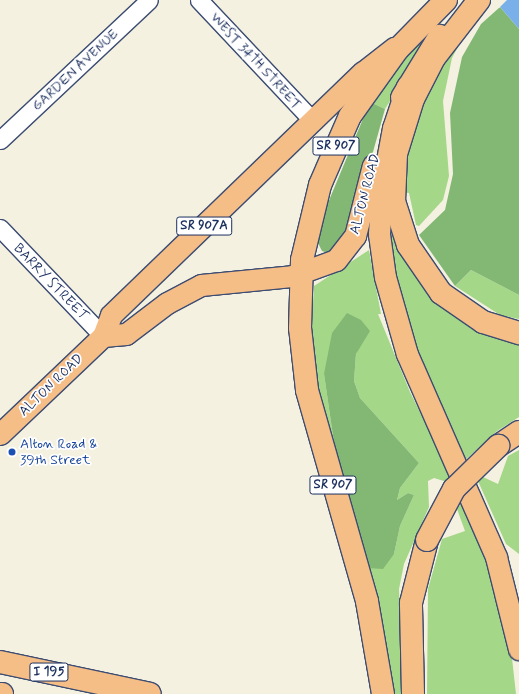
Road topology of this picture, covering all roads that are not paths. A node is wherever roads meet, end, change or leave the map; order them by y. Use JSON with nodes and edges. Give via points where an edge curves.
{"nodes":[{"id":1,"x":149,"y":0,"type":"edge"},
{"id":2,"x":199,"y":0,"type":"edge"},
{"id":3,"x":446,"y":0,"type":"edge"},
{"id":4,"x":473,"y":5,"type":"edge"},
{"id":5,"x":410,"y":35,"type":"junction"},
{"id":6,"x":407,"y":86,"type":"junction"},
{"id":7,"x":313,"y":121,"type":"junction"},
{"id":8,"x":0,"y":140,"type":"edge"},
{"id":9,"x":0,"y":228,"type":"edge"},
{"id":10,"x":301,"y":274,"type":"junction"},
{"id":11,"x":519,"y":333,"type":"edge"},
{"id":12,"x":103,"y":336,"type":"junction"},
{"id":13,"x":519,"y":432,"type":"edge"},
{"id":14,"x":0,"y":434,"type":"edge"},
{"id":15,"x":519,"y":649,"type":"edge"},
{"id":16,"x":0,"y":662,"type":"edge"},
{"id":17,"x":150,"y":694,"type":"edge"},
{"id":18,"x":383,"y":694,"type":"edge"},
{"id":19,"x":413,"y":694,"type":"edge"}],
"edges":[{"from":1,"to":8,"type":"street","name":"GARDEN AVENUE"},
{"from":2,"to":7,"type":"street","name":"WEST 34TH STREET"},
{"from":3,"to":5,"type":"highway","name":"ALTON ROAD","number":"SR 907"},
{"from":4,"to":6,"type":"main road","name":"ALTON ROAD","via":[[442,32]]},
{"from":4,"to":11,"type":"highway","via":[[434,58],[409,109],[394,166],[395,209],[414,257],[441,293],[483,322]]},
{"from":5,"to":7,"type":"main road","name":"ALTON ROAD","number":"SR 907A","via":[[362,73]]},
{"from":5,"to":10,"type":"highway","number":"SR 907","via":[[371,83],[340,137],[310,217]]},
{"from":6,"to":10,"type":"main road","name":"ALTON ROAD","via":[[383,131],[353,241],[336,260]]},
{"from":6,"to":15,"type":"main road","via":[[393,128],[382,187],[379,234],[385,278],[407,354],[496,557]]},
{"from":7,"to":12,"type":"main road","name":"ALTON ROAD","number":"SR 907A","via":[[111,315]]},
{"from":9,"to":12,"type":"street","name":"BARRY STREET"},
{"from":10,"to":12,"type":"main road","name":"ALTON ROAD","via":[[201,285],[167,303],[126,334]]},
{"from":10,"to":18,"type":"highway","number":"SR 907","via":[[301,341],[307,390],[367,602]]},
{"from":12,"to":14,"type":"main road","name":"ALTON ROAD","number":"SR 907A"},
{"from":13,"to":19,"type":"highway","bridge":true,"via":[[498,446],[454,488],[426,540],[411,603]]},
{"from":16,"to":17,"type":"highway","number":"I 195"}]}
